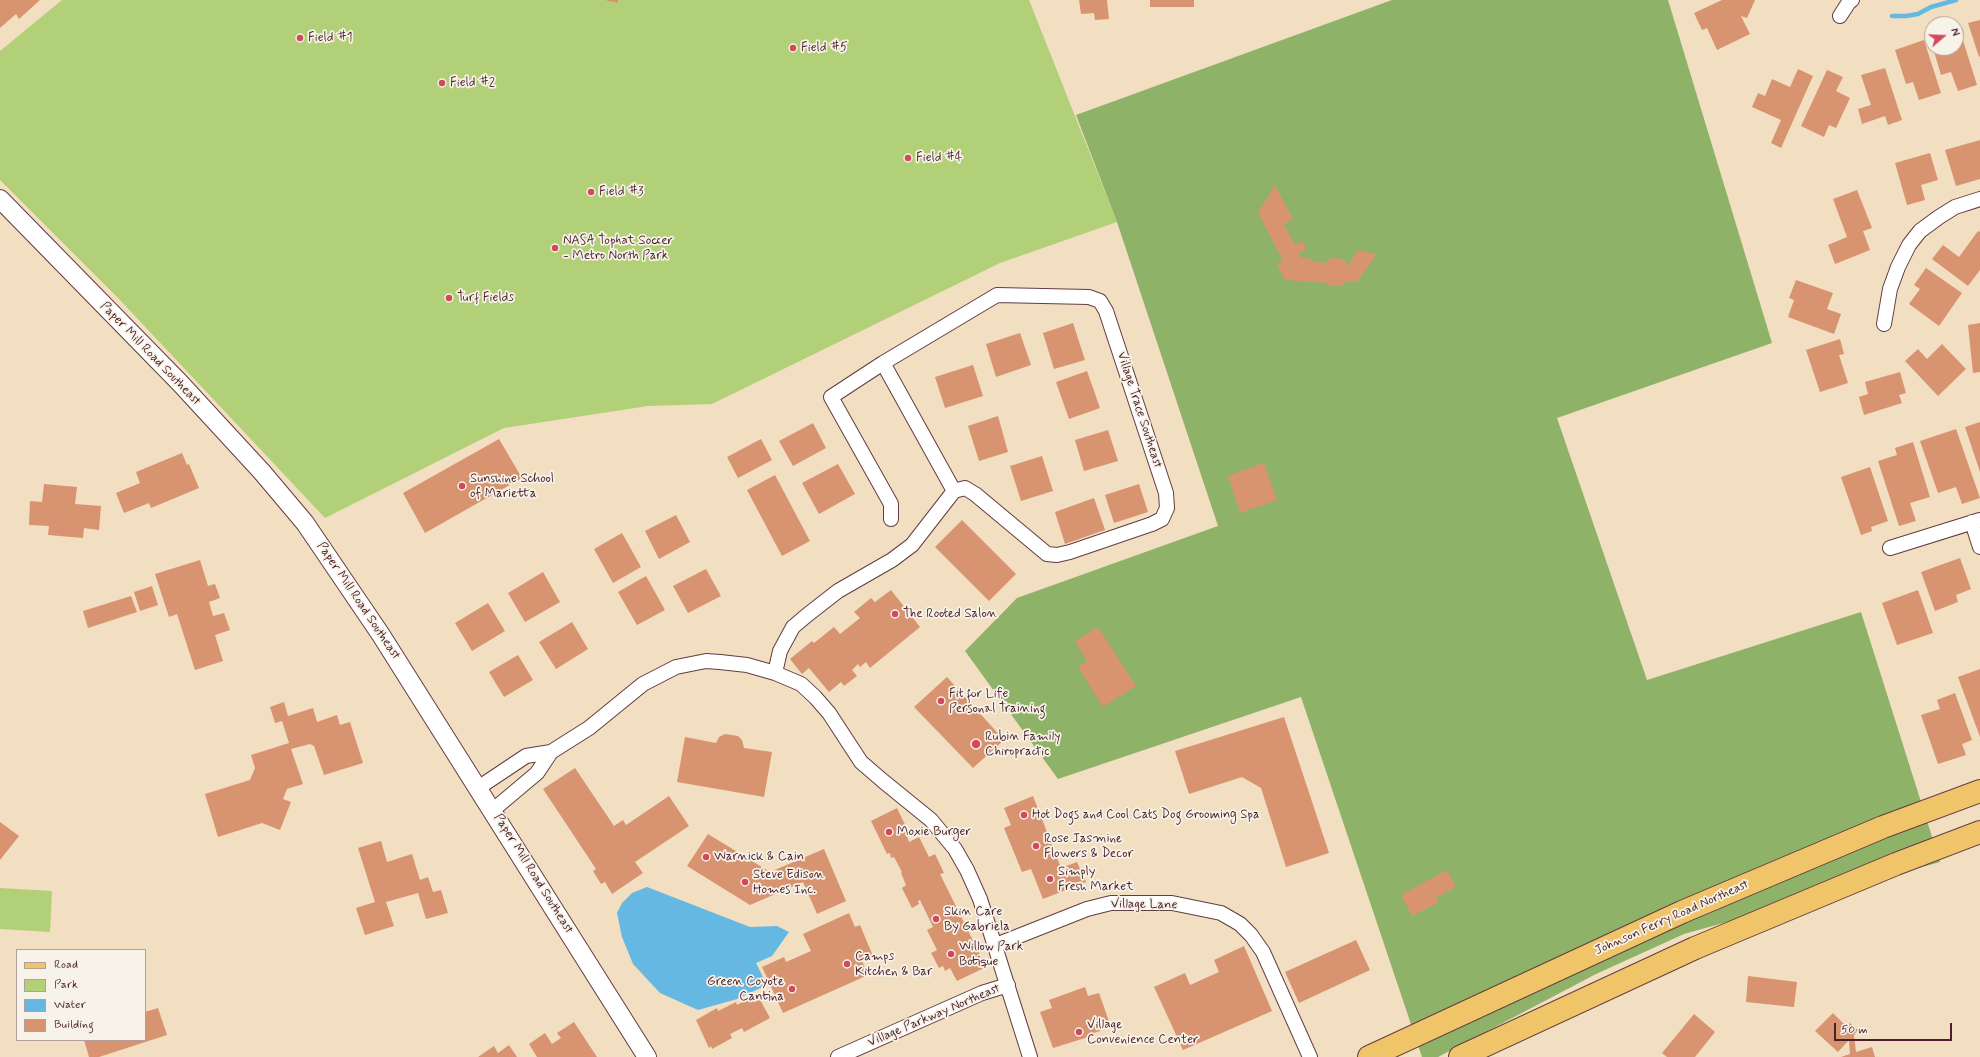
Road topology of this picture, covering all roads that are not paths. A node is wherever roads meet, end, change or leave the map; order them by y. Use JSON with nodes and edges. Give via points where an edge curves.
{"nodes":[{"id":1,"x":1852,"y":0,"type":"edge"},
{"id":2,"x":1840,"y":16,"type":"dead end"},
{"id":3,"x":0,"y":199,"type":"edge"},
{"id":4,"x":1980,"y":199,"type":"edge"},
{"id":5,"x":1884,"y":324,"type":"dead end"},
{"id":6,"x":883,"y":363,"type":"junction"},
{"id":7,"x":954,"y":491,"type":"junction"},
{"id":8,"x":891,"y":519,"type":"dead end"},
{"id":9,"x":1976,"y":521,"type":"edge"},
{"id":10,"x":1980,"y":547,"type":"edge"},
{"id":11,"x":1890,"y":548,"type":"dead end"},
{"id":12,"x":775,"y":673,"type":"junction"},
{"id":13,"x":551,"y":752,"type":"junction"},
{"id":14,"x":478,"y":788,"type":"junction"},
{"id":15,"x":1980,"y":791,"type":"edge"},
{"id":16,"x":493,"y":810,"type":"junction"},
{"id":17,"x":1980,"y":832,"type":"edge"},
{"id":18,"x":996,"y":945,"type":"junction"},
{"id":19,"x":1008,"y":985,"type":"junction"},
{"id":20,"x":647,"y":1057,"type":"edge"},
{"id":21,"x":838,"y":1057,"type":"edge"},
{"id":22,"x":1030,"y":1057,"type":"edge"},
{"id":23,"x":1310,"y":1057,"type":"edge"},
{"id":24,"x":1369,"y":1057,"type":"edge"},
{"id":25,"x":1460,"y":1057,"type":"edge"}],
"edges":[{"from":1,"to":2,"type":"street"},
{"from":3,"to":14,"type":"street","name":"Paper Mill Road Southeast","via":[[180,384],[290,503],[360,602]]},
{"from":4,"to":5,"type":"street","via":[[1955,207],[1939,217],[1920,231],[1909,245],[1890,289]]},
{"from":6,"to":7,"type":"street"},
{"from":6,"to":7,"type":"street","name":"Village Trace Southeast","via":[[997,296],[1089,298],[1100,301],[1106,311],[1166,493],[1167,508],[1162,519],[1070,552],[1046,554],[975,494],[965,488]]},
{"from":6,"to":8,"type":"street","name":"Village Trace Southeast","via":[[831,397],[891,504]]},
{"from":7,"to":12,"type":"street","via":[[912,545],[892,560],[838,591],[794,627],[780,651]]},
{"from":9,"to":10,"type":"street"},
{"from":9,"to":11,"type":"street"},
{"from":12,"to":13,"type":"street","name":"Village Parkway Northeast","via":[[726,662],[706,661],[676,667],[643,684],[589,728]]},
{"from":12,"to":18,"type":"street","name":"Village Parkway Northeast","via":[[800,684],[815,696],[861,762],[931,820],[942,833],[967,870]]},
{"from":13,"to":14,"type":"street","name":"Village Parkway Northeast","via":[[526,756]]},
{"from":13,"to":16,"type":"street","name":"Village Parkway Northeast","via":[[537,773]]},
{"from":14,"to":16,"type":"street","name":"Paper Mill Road Southeast"},
{"from":15,"to":24,"type":"main road","name":"Johnson Ferry Road Northeast","via":[[1883,827],[1689,909]]},
{"from":16,"to":20,"type":"street","name":"Paper Mill Road Southeast"},
{"from":17,"to":25,"type":"main road","via":[[1896,864],[1695,948]]},
{"from":18,"to":19,"type":"street","name":"Village Parkway Northeast"},
{"from":18,"to":23,"type":"street","name":"Village Lane","via":[[1087,908],[1110,903],[1172,903],[1221,913],[1240,924],[1263,952]]},
{"from":19,"to":21,"type":"street","name":"Village Parkway Northeast"},
{"from":19,"to":22,"type":"street","name":"Village Parkway Northeast"}]}
